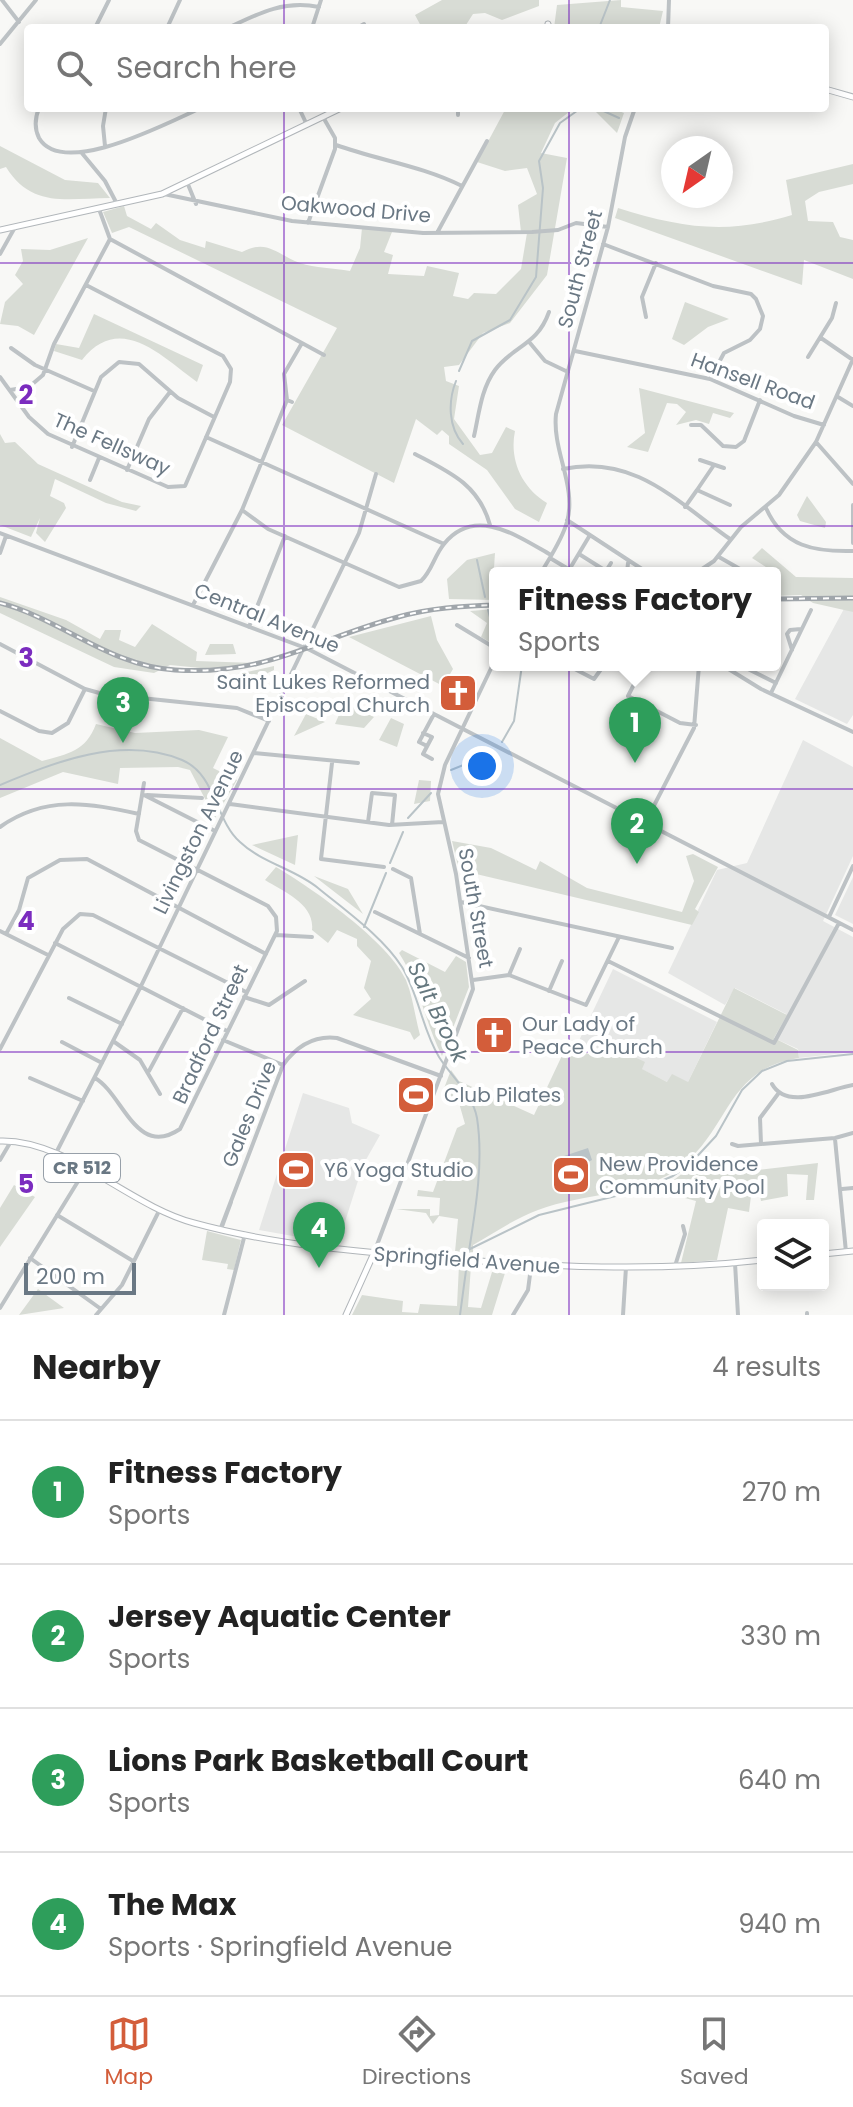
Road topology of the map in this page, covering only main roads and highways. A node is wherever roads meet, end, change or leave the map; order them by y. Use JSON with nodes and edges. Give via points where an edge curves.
{"nodes":[{"id":1,"x":829,"y":90,"type":"edge"},
{"id":2,"x":853,"y":97,"type":"edge"},
{"id":3,"x":333,"y":112,"type":"edge"},
{"id":4,"x":0,"y":230,"type":"edge"},
{"id":5,"x":0,"y":1141,"type":"edge"},
{"id":6,"x":850,"y":1251,"type":"edge"},
{"id":7,"x":374,"y":1253,"type":"junction"},
{"id":8,"x":829,"y":1253,"type":"edge"},
{"id":9,"x":757,"y":1261,"type":"edge"},
{"id":10,"x":346,"y":1315,"type":"edge"}],
"edges":[{"from":1,"to":2,"type":"main road"},
{"from":3,"to":4,"type":"main road","via":[[162,194]]},
{"from":5,"to":7,"type":"main road","name":"Springfield Avenue","number":"CR 512","via":[[31,1144],[159,1211],[220,1230]]},
{"from":6,"to":8,"type":"main road"},
{"from":7,"to":9,"type":"main road","name":"Springfield Avenue","number":"CR 512","via":[[531,1267]]},
{"from":7,"to":10,"type":"main road"}]}
